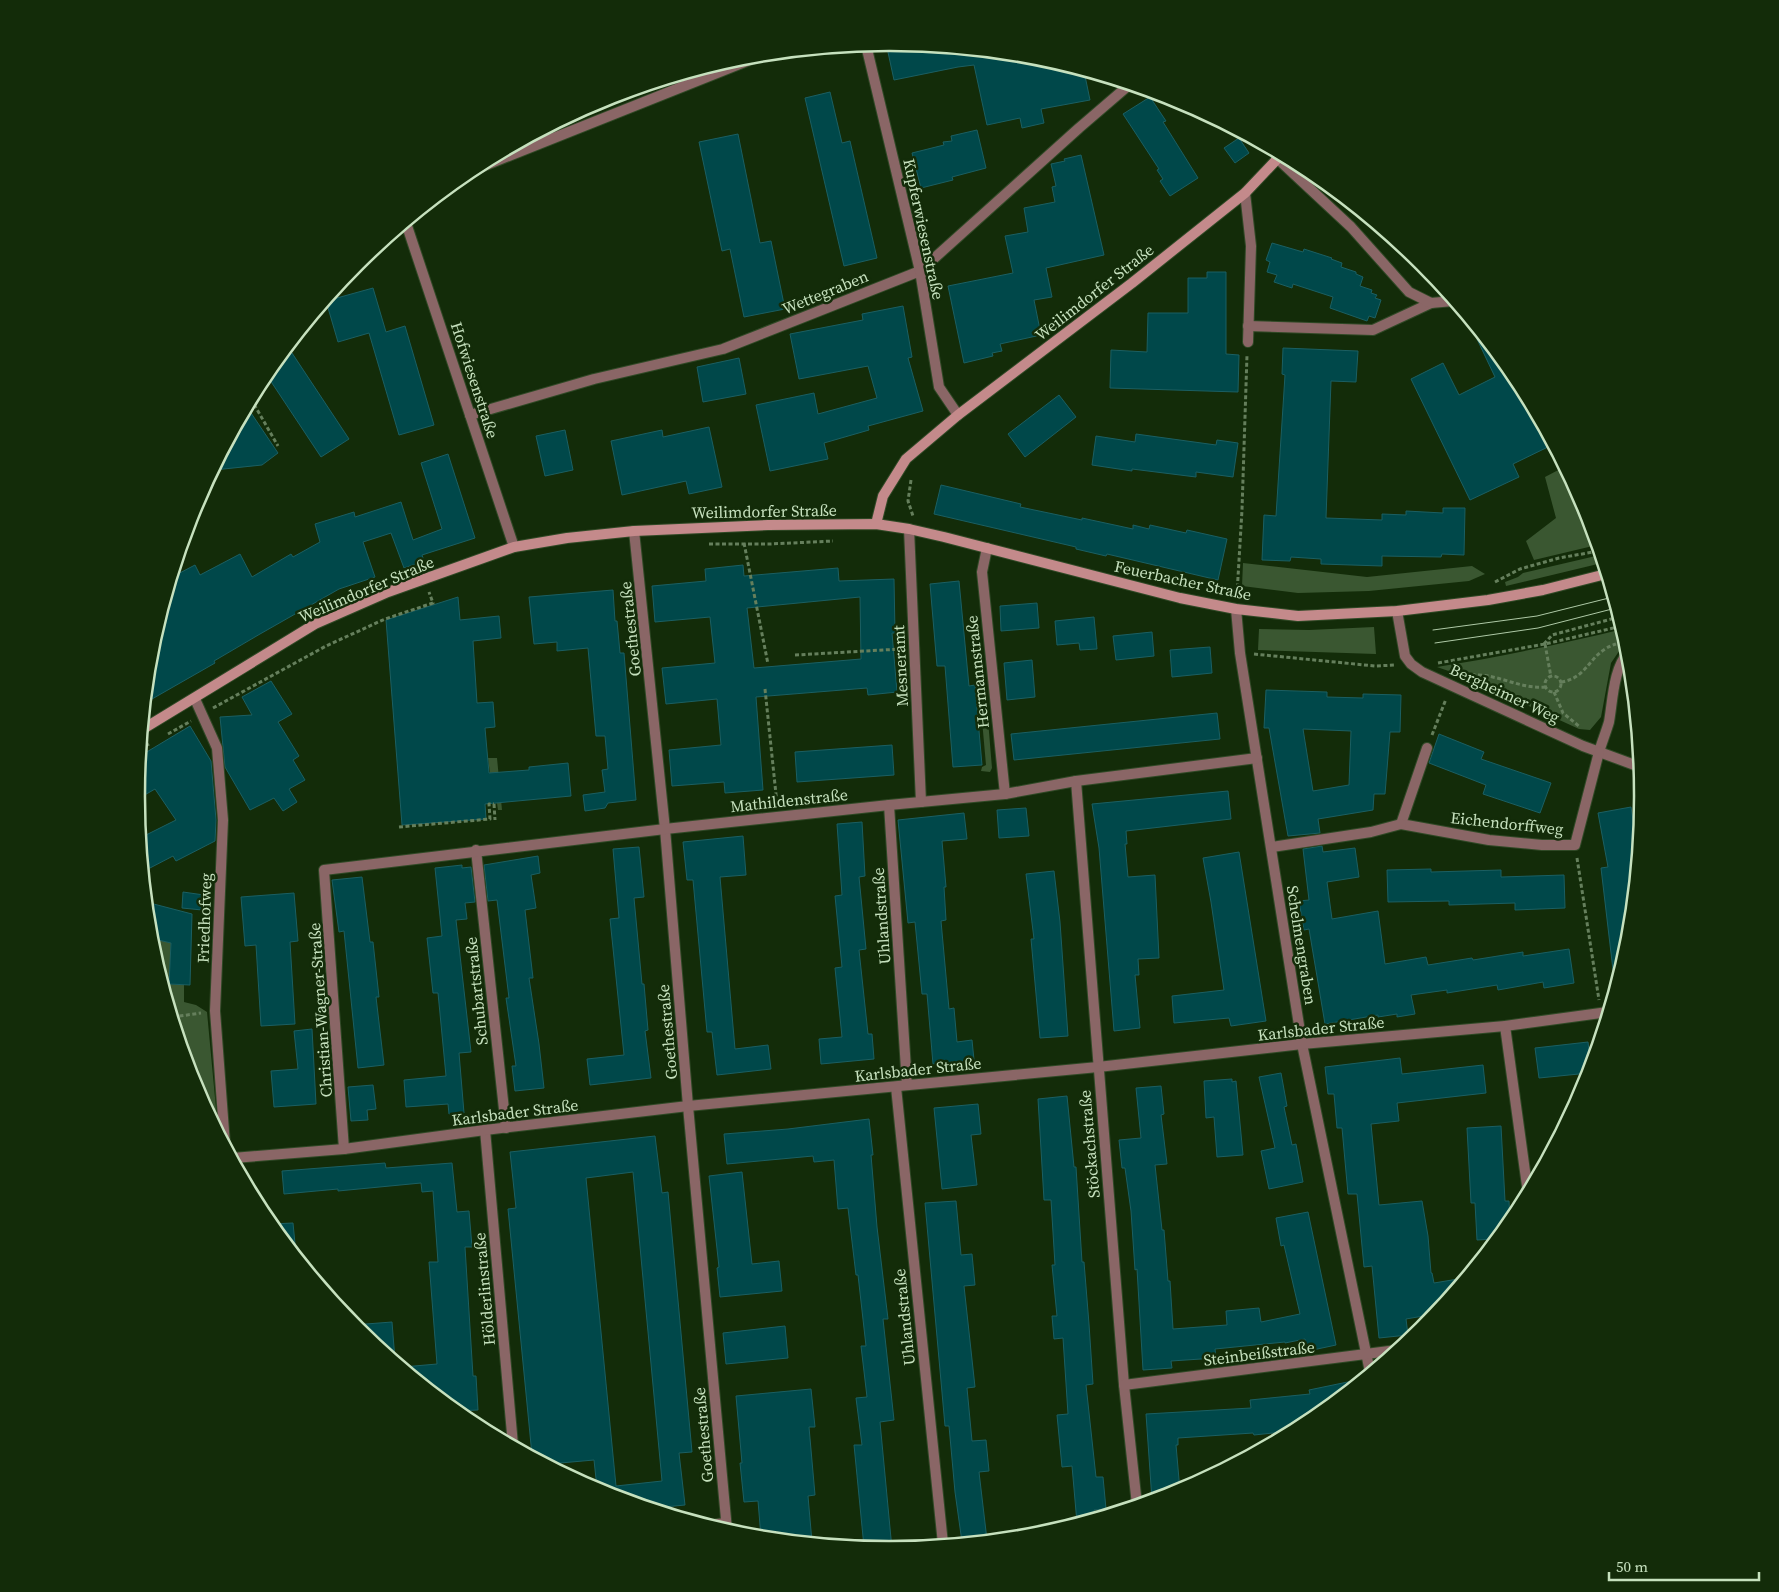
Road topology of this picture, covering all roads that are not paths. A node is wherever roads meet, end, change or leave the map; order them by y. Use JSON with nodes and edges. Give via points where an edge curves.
{"nodes":[{"id":1,"x":868,"y":52,"type":"edge"},
{"id":2,"x":721,"y":71,"type":"edge"},
{"id":3,"x":1124,"y":89,"type":"edge"},
{"id":4,"x":510,"y":155,"type":"edge"},
{"id":5,"x":1277,"y":160,"type":"edge"},
{"id":6,"x":1295,"y":172,"type":"edge"},
{"id":7,"x":1245,"y":193,"type":"junction"},
{"id":8,"x":408,"y":228,"type":"edge"},
{"id":9,"x":920,"y":271,"type":"junction"},
{"id":10,"x":1446,"y":302,"type":"edge"},
{"id":11,"x":1431,"y":303,"type":"junction"},
{"id":12,"x":1248,"y":326,"type":"junction"},
{"id":13,"x":1248,"y":342,"type":"road end"},
{"id":14,"x":470,"y":415,"type":"junction"},
{"id":15,"x":958,"y":415,"type":"junction"},
{"id":16,"x":876,"y":524,"type":"junction"},
{"id":17,"x":909,"y":529,"type":"junction"},
{"id":18,"x":634,"y":531,"type":"junction"},
{"id":19,"x":514,"y":547,"type":"junction"},
{"id":20,"x":987,"y":548,"type":"junction"},
{"id":21,"x":1601,"y":575,"type":"edge"},
{"id":22,"x":1236,"y":609,"type":"junction"},
{"id":23,"x":1397,"y":611,"type":"junction"},
{"id":24,"x":1622,"y":661,"type":"edge"},
{"id":25,"x":195,"y":699,"type":"junction"},
{"id":26,"x":148,"y":726,"type":"edge"},
{"id":27,"x":1427,"y":748,"type":"road end"},
{"id":28,"x":1598,"y":752,"type":"junction"},
{"id":29,"x":1256,"y":758,"type":"junction"},
{"id":30,"x":1633,"y":765,"type":"edge"},
{"id":31,"x":1076,"y":781,"type":"junction"},
{"id":32,"x":1004,"y":794,"type":"junction"},
{"id":33,"x":921,"y":802,"type":"junction"},
{"id":34,"x":889,"y":805,"type":"junction"},
{"id":35,"x":1401,"y":824,"type":"junction"},
{"id":36,"x":665,"y":829,"type":"junction"},
{"id":37,"x":1272,"y":847,"type":"junction"},
{"id":38,"x":476,"y":850,"type":"junction"},
{"id":39,"x":324,"y":870,"type":"joint"},
{"id":40,"x":1602,"y":1012,"type":"edge"},
{"id":41,"x":1505,"y":1026,"type":"junction"},
{"id":42,"x":1302,"y":1044,"type":"junction"},
{"id":43,"x":1098,"y":1066,"type":"junction"},
{"id":44,"x":907,"y":1085,"type":"junction"},
{"id":45,"x":896,"y":1087,"type":"junction"},
{"id":46,"x":688,"y":1106,"type":"junction"},
{"id":47,"x":506,"y":1128,"type":"junction"},
{"id":48,"x":225,"y":1130,"type":"edge"},
{"id":49,"x":485,"y":1130,"type":"junction"},
{"id":50,"x":344,"y":1149,"type":"junction"},
{"id":51,"x":239,"y":1157,"type":"edge"},
{"id":52,"x":1526,"y":1181,"type":"edge"},
{"id":53,"x":1386,"y":1351,"type":"edge"},
{"id":54,"x":1365,"y":1354,"type":"junction"},
{"id":55,"x":1368,"y":1366,"type":"edge"},
{"id":56,"x":1124,"y":1385,"type":"junction"},
{"id":57,"x":512,"y":1438,"type":"edge"},
{"id":58,"x":1136,"y":1498,"type":"edge"},
{"id":59,"x":727,"y":1522,"type":"edge"},
{"id":60,"x":941,"y":1539,"type":"edge"}],
"edges":[{"from":1,"to":9,"type":"street","name":"Kupferwiesenstraße"},
{"from":2,"to":4,"type":"street"},
{"from":3,"to":9,"type":"street","name":"Wettegraben"},
{"from":5,"to":7,"type":"main road","name":"Weilimdorfer Straße"},
{"from":6,"to":11,"type":"street","via":[[1351,227],[1409,292]]},
{"from":7,"to":12,"type":"street","via":[[1251,246]]},
{"from":7,"to":15,"type":"main road","name":"Weilimdorfer Straße"},
{"from":8,"to":14,"type":"street","name":"Hofwiesenstraße"},
{"from":9,"to":14,"type":"street","name":"Wettegraben","via":[[723,349],[594,379]]},
{"from":9,"to":15,"type":"street","name":"Kupferwiesenstraße","via":[[939,387]]},
{"from":10,"to":11,"type":"street"},
{"from":11,"to":12,"type":"street","via":[[1373,330]]},
{"from":12,"to":13,"type":"street"},
{"from":14,"to":19,"type":"street","name":"Hofwiesenstraße"},
{"from":15,"to":16,"type":"main road","name":"Weilimdorfer Straße","via":[[906,459],[883,496]]},
{"from":16,"to":17,"type":"main road","name":"Feuerbacher Straße"},
{"from":16,"to":18,"type":"main road","name":"Weilimdorfer Straße"},
{"from":17,"to":20,"type":"main road","name":"Feuerbacher Straße"},
{"from":17,"to":33,"type":"street","name":"Mesneramt"},
{"from":18,"to":19,"type":"main road","name":"Weilimdorfer Straße"},
{"from":18,"to":36,"type":"street","name":"Goethestraße"},
{"from":19,"to":25,"type":"main road","name":"Weilimdorfer Straße","via":[[388,592],[315,624]]},
{"from":20,"to":22,"type":"main road","name":"Feuerbacher Straße","via":[[1180,598]]},
{"from":20,"to":32,"type":"street","name":"Hermannstraße","via":[[982,572]]},
{"from":21,"to":23,"type":"main road","name":"Feuerbacher Straße","via":[[1488,600]]},
{"from":22,"to":23,"type":"main road","name":"Feuerbacher Straße","via":[[1298,616]]},
{"from":22,"to":29,"type":"street","name":"Schelmengraben"},
{"from":23,"to":28,"type":"street","name":"Bergheimer Weg","via":[[1405,656],[1411,664]]},
{"from":24,"to":28,"type":"street","name":"Eichendorffweg","via":[[1608,725]]},
{"from":25,"to":26,"type":"main road","name":"Weilimdorfer Straße"},
{"from":25,"to":48,"type":"street","name":"Friedhofweg","via":[[217,748],[223,820],[214,1011]]},
{"from":27,"to":35,"type":"street"},
{"from":28,"to":30,"type":"street","name":"Bergheimer Weg"},
{"from":28,"to":35,"type":"street","name":"Eichendorffweg","via":[[1575,845],[1489,840]]},
{"from":29,"to":31,"type":"street","name":"Mathildenstraße"},
{"from":29,"to":37,"type":"street","name":"Schelmengraben"},
{"from":31,"to":32,"type":"street","name":"Mathildenstraße"},
{"from":31,"to":43,"type":"street","name":"Stöckachstraße"},
{"from":32,"to":33,"type":"street","name":"Mathildenstraße"},
{"from":33,"to":34,"type":"street","name":"Mathildenstraße"},
{"from":34,"to":36,"type":"street","name":"Mathildenstraße"},
{"from":34,"to":44,"type":"street","name":"Uhlandstraße"},
{"from":35,"to":37,"type":"street","name":"Eichendorffweg","via":[[1371,832]]},
{"from":36,"to":38,"type":"street","name":"Mathildenstraße"},
{"from":36,"to":46,"type":"street","name":"Goethestraße"},
{"from":37,"to":42,"type":"street","name":"Schelmengraben"},
{"from":38,"to":39,"type":"street","name":"Mathildenstraße"},
{"from":38,"to":47,"type":"street","name":"Schubartstraße"},
{"from":39,"to":50,"type":"street","name":"Christian-Wagner-Straße"},
{"from":40,"to":41,"type":"street","name":"Karlsbader Straße"},
{"from":41,"to":42,"type":"street","name":"Karlsbader Straße"},
{"from":41,"to":52,"type":"street"},
{"from":42,"to":43,"type":"street","name":"Karlsbader Straße"},
{"from":42,"to":54,"type":"street","name":"Schelmengraben"},
{"from":43,"to":44,"type":"street","name":"Karlsbader Straße"},
{"from":43,"to":56,"type":"street","name":"Stöckachstraße"},
{"from":44,"to":45,"type":"street","name":"Karlsbader Straße"},
{"from":45,"to":46,"type":"street","name":"Karlsbader Straße"},
{"from":45,"to":60,"type":"street","name":"Uhlandstraße"},
{"from":46,"to":47,"type":"street","name":"Karlsbader Straße"},
{"from":46,"to":59,"type":"street","name":"Goethestraße"},
{"from":47,"to":49,"type":"street","name":"Karlsbader Straße"},
{"from":49,"to":50,"type":"street","name":"Karlsbader Straße"},
{"from":49,"to":57,"type":"street","name":"Hölderlinstraße"},
{"from":50,"to":51,"type":"street","name":"Karlsbader Straße"},
{"from":53,"to":54,"type":"street","name":"Steinbeißstraße"},
{"from":54,"to":55,"type":"street","name":"Schelmengraben"},
{"from":54,"to":56,"type":"street","name":"Steinbeißstraße"},
{"from":56,"to":58,"type":"street","name":"Stöckachstraße"}]}
